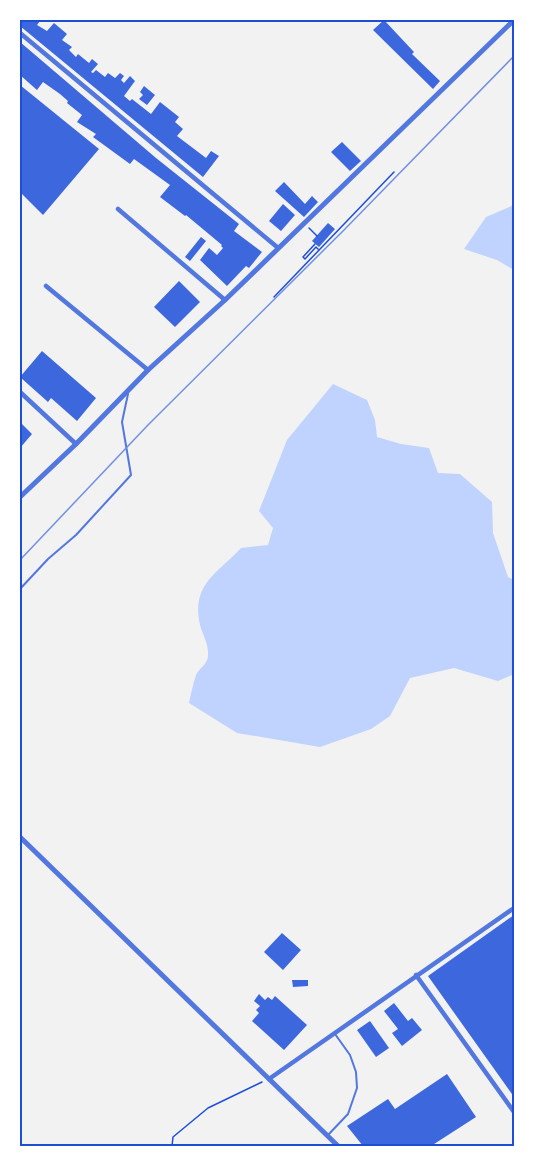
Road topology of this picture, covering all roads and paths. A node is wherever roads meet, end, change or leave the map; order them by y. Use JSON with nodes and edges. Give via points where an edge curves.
{"nodes":[{"id":1,"x":514,"y":20,"type":"edge"},
{"id":2,"x":20,"y":33,"type":"edge"},
{"id":3,"x":394,"y":172,"type":"dead end"},
{"id":4,"x":118,"y":209,"type":"dead end"},
{"id":5,"x":315,"y":244,"type":"dead end"},
{"id":6,"x":278,"y":247,"type":"junction"},
{"id":7,"x":319,"y":250,"type":"junction"},
{"id":8,"x":46,"y":286,"type":"dead end"},
{"id":9,"x":274,"y":297,"type":"dead end"},
{"id":10,"x":225,"y":300,"type":"junction"},
{"id":11,"x":148,"y":370,"type":"junction"},
{"id":12,"x":129,"y":390,"type":"junction"},
{"id":13,"x":20,"y":392,"type":"edge"},
{"id":14,"x":76,"y":444,"type":"junction"},
{"id":15,"x":20,"y":497,"type":"edge"},
{"id":16,"x":20,"y":590,"type":"edge"},
{"id":17,"x":20,"y":837,"type":"edge"},
{"id":18,"x":514,"y":908,"type":"edge"},
{"id":19,"x":416,"y":975,"type":"junction"},
{"id":20,"x":335,"y":1034,"type":"junction"},
{"id":21,"x":268,"y":1079,"type":"junction"},
{"id":22,"x":514,"y":1112,"type":"edge"},
{"id":23,"x":327,"y":1136,"type":"junction"},
{"id":24,"x":172,"y":1146,"type":"edge"},
{"id":25,"x":338,"y":1146,"type":"edge"}],
"edges":[{"from":1,"to":6,"type":"street"},
{"from":2,"to":6,"type":"street"},
{"from":3,"to":7,"type":"path"},
{"from":4,"to":10,"type":"street"},
{"from":5,"to":7,"type":"path","via":[[303,257],[316,247]]},
{"from":6,"to":10,"type":"street"},
{"from":7,"to":9,"type":"path"},
{"from":8,"to":11,"type":"street"},
{"from":10,"to":11,"type":"street"},
{"from":11,"to":12,"type":"street"},
{"from":12,"to":14,"type":"street"},
{"from":12,"to":16,"type":"lane","via":[[122,423],[131,475]]},
{"from":13,"to":14,"type":"street"},
{"from":14,"to":15,"type":"street"},
{"from":17,"to":21,"type":"street"},
{"from":18,"to":19,"type":"street"},
{"from":19,"to":20,"type":"street"},
{"from":19,"to":22,"type":"street"},
{"from":20,"to":21,"type":"street"},
{"from":20,"to":23,"type":"lane","via":[[350,1055],[357,1088],[348,1114]]},
{"from":21,"to":23,"type":"street"},
{"from":21,"to":24,"type":"path","via":[[208,1108],[173,1137]]},
{"from":23,"to":25,"type":"street"}]}
